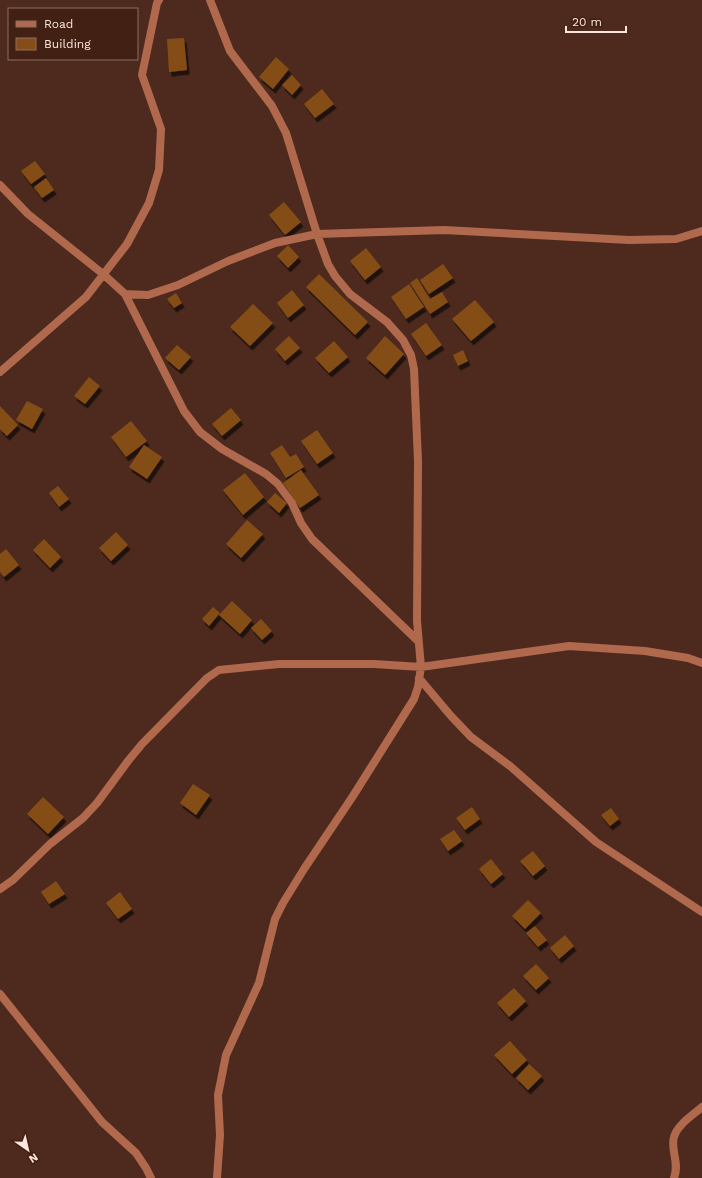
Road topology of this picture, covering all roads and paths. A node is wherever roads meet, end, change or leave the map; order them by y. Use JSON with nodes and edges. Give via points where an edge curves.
{"nodes":[{"id":1,"x":158,"y":0,"type":"edge"},
{"id":2,"x":210,"y":0,"type":"edge"},
{"id":3,"x":0,"y":185,"type":"edge"},
{"id":4,"x":702,"y":231,"type":"edge"},
{"id":5,"x":317,"y":234,"type":"junction"},
{"id":6,"x":103,"y":274,"type":"junction"},
{"id":7,"x":124,"y":294,"type":"junction"},
{"id":8,"x":0,"y":372,"type":"edge"},
{"id":9,"x":418,"y":641,"type":"junction"},
{"id":10,"x":702,"y":663,"type":"edge"},
{"id":11,"x":420,"y":667,"type":"junction"},
{"id":12,"x":420,"y":678,"type":"junction"},
{"id":13,"x":0,"y":889,"type":"edge"},
{"id":14,"x":702,"y":912,"type":"edge"},
{"id":15,"x":0,"y":994,"type":"edge"},
{"id":16,"x":702,"y":1107,"type":"edge"},
{"id":17,"x":151,"y":1178,"type":"edge"},
{"id":18,"x":217,"y":1178,"type":"edge"},
{"id":19,"x":674,"y":1178,"type":"edge"}],
"edges":[{"from":1,"to":6,"type":"street","via":[[142,75],[161,129],[159,170],[150,203],[127,244]]},
{"from":2,"to":5,"type":"street","via":[[230,51],[272,106],[286,134]]},
{"from":3,"to":6,"type":"street","via":[[28,214]]},
{"from":4,"to":5,"type":"street","via":[[676,239],[629,240],[444,230]]},
{"from":5,"to":7,"type":"street","via":[[275,243],[228,261],[178,285],[148,294]]},
{"from":5,"to":9,"type":"street","via":[[334,276],[350,294],[387,322],[403,340],[411,355],[414,369],[418,461]]},
{"from":6,"to":7,"type":"street"},
{"from":6,"to":8,"type":"street","via":[[86,297]]},
{"from":7,"to":9,"type":"street","via":[[184,411],[200,432],[278,484],[312,539]]},
{"from":9,"to":11,"type":"street"},
{"from":10,"to":11,"type":"street","via":[[688,658],[645,652],[569,646]]},
{"from":11,"to":12,"type":"street"},
{"from":11,"to":13,"type":"street","via":[[374,664],[279,664],[219,670],[207,678],[142,744],[83,818]]},
{"from":12,"to":14,"type":"street","via":[[471,737],[510,766],[596,842]]},
{"from":12,"to":18,"type":"street","via":[[414,699],[354,796],[290,891],[275,919],[259,983],[226,1055],[218,1095],[220,1135]]},
{"from":15,"to":17,"type":"street","via":[[102,1122],[136,1153]]},
{"from":16,"to":19,"type":"street","via":[[681,1125],[674,1135]]}]}
